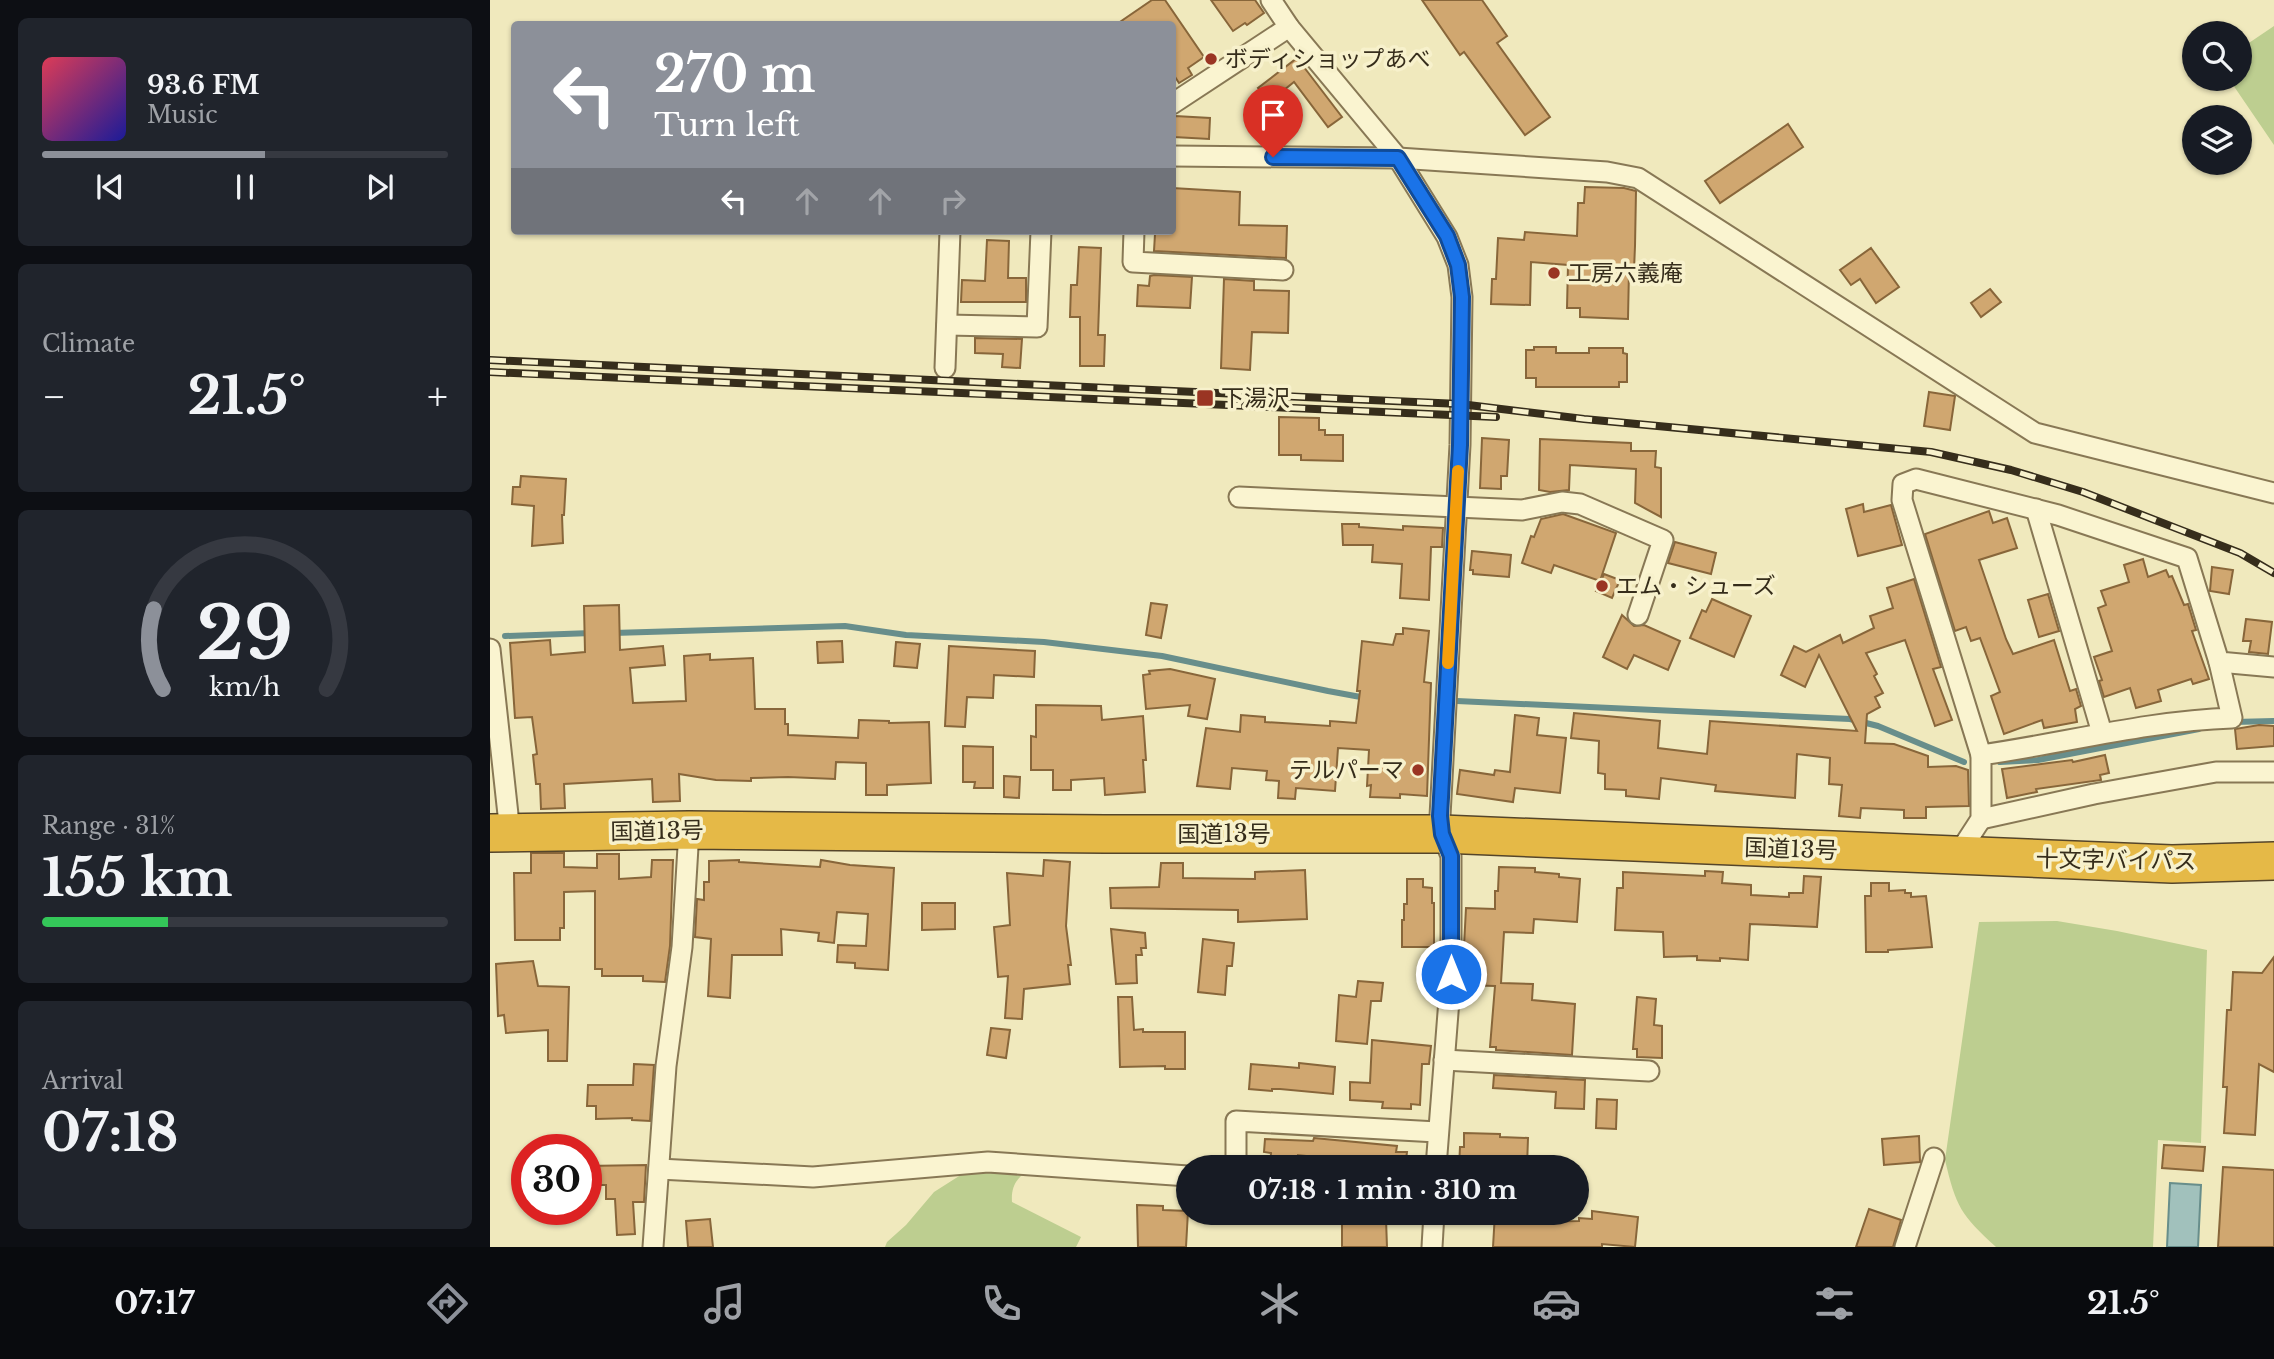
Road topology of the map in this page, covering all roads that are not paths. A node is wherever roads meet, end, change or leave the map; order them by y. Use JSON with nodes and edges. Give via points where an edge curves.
{"nodes":[{"id":1,"x":1271,"y":0,"type":"edge"},
{"id":2,"x":1289,"y":27,"type":"junction"},
{"id":3,"x":1176,"y":101,"type":"edge"},
{"id":4,"x":1176,"y":156,"type":"edge"},
{"id":5,"x":1398,"y":158,"type":"junction"},
{"id":6,"x":950,"y":235,"type":"edge"},
{"id":7,"x":1041,"y":235,"type":"edge"},
{"id":8,"x":1134,"y":235,"type":"edge"},
{"id":9,"x":1283,"y":270,"type":"dead end"},
{"id":10,"x":947,"y":325,"type":"junction"},
{"id":11,"x":945,"y":368,"type":"dead end"},
{"id":12,"x":2274,"y":493,"type":"edge"},
{"id":13,"x":1239,"y":496,"type":"dead end"},
{"id":14,"x":1456,"y":507,"type":"junction"},
{"id":15,"x":2036,"y":509,"type":"junction"},
{"id":16,"x":1638,"y":615,"type":"dead end"},
{"id":17,"x":490,"y":649,"type":"edge"},
{"id":18,"x":2219,"y":662,"type":"junction"},
{"id":19,"x":2274,"y":667,"type":"edge"},
{"id":20,"x":2102,"y":733,"type":"junction"},
{"id":21,"x":1982,"y":755,"type":"junction"},
{"id":22,"x":2274,"y":772,"type":"edge"},
{"id":23,"x":1981,"y":820,"type":"junction"},
{"id":24,"x":689,"y":830,"type":"junction"},
{"id":25,"x":500,"y":833,"type":"edge"},
{"id":26,"x":1442,"y":834,"type":"junction"},
{"id":27,"x":1957,"y":856,"type":"junction"},
{"id":28,"x":2274,"y":861,"type":"edge"},
{"id":29,"x":1444,"y":1060,"type":"junction"},
{"id":30,"x":1650,"y":1071,"type":"dead end"},
{"id":31,"x":1437,"y":1132,"type":"junction"},
{"id":32,"x":1236,"y":1155,"type":"edge"},
{"id":33,"x":1436,"y":1155,"type":"edge"},
{"id":34,"x":1934,"y":1158,"type":"dead end"},
{"id":35,"x":659,"y":1169,"type":"junction"},
{"id":36,"x":1176,"y":1175,"type":"edge"},
{"id":37,"x":1433,"y":1225,"type":"edge"},
{"id":38,"x":653,"y":1247,"type":"edge"},
{"id":39,"x":1432,"y":1247,"type":"edge"},
{"id":40,"x":1905,"y":1247,"type":"edge"}],
"edges":[{"from":1,"to":2,"type":"street"},
{"from":2,"to":3,"type":"street"},
{"from":2,"to":5,"type":"street"},
{"from":4,"to":5,"type":"street"},
{"from":5,"to":12,"type":"street","via":[[1638,178],[2035,433]]},
{"from":5,"to":14,"type":"street","via":[[1447,236],[1458,265],[1462,297]]},
{"from":6,"to":10,"type":"street"},
{"from":7,"to":10,"type":"street","via":[[1037,327]]},
{"from":8,"to":9,"type":"street","via":[[1133,262]]},
{"from":10,"to":11,"type":"street"},
{"from":13,"to":14,"type":"street"},
{"from":14,"to":16,"type":"street","via":[[1522,510],[1580,503],[1663,540]]},
{"from":14,"to":26,"type":"street"},
{"from":15,"to":18,"type":"street","via":[[2187,558]]},
{"from":15,"to":20,"type":"street"},
{"from":15,"to":21,"type":"street","via":[[1916,479],[1903,484],[1902,500]]},
{"from":17,"to":25,"type":"street"},
{"from":18,"to":19,"type":"street"},
{"from":18,"to":20,"type":"street","via":[[2232,718]]},
{"from":20,"to":21,"type":"street"},
{"from":21,"to":23,"type":"street"},
{"from":22,"to":23,"type":"street","via":[[2216,772]]},
{"from":23,"to":27,"type":"street"},
{"from":24,"to":25,"type":"highway","name":"国道13号"},
{"from":24,"to":26,"type":"highway","name":"国道13号"},
{"from":24,"to":35,"type":"street"},
{"from":26,"to":27,"type":"highway","name":"国道13号"},
{"from":26,"to":29,"type":"street","via":[[1451,856],[1451,974]]},
{"from":27,"to":28,"type":"highway","name":"十文字バイパス","via":[[2172,863]]},
{"from":29,"to":30,"type":"street"},
{"from":29,"to":31,"type":"street"},
{"from":31,"to":32,"type":"street","via":[[1236,1121]]},
{"from":31,"to":33,"type":"street"},
{"from":34,"to":40,"type":"street"},
{"from":35,"to":36,"type":"street","via":[[813,1177],[988,1162]]},
{"from":35,"to":38,"type":"street"},
{"from":37,"to":39,"type":"street"}]}
